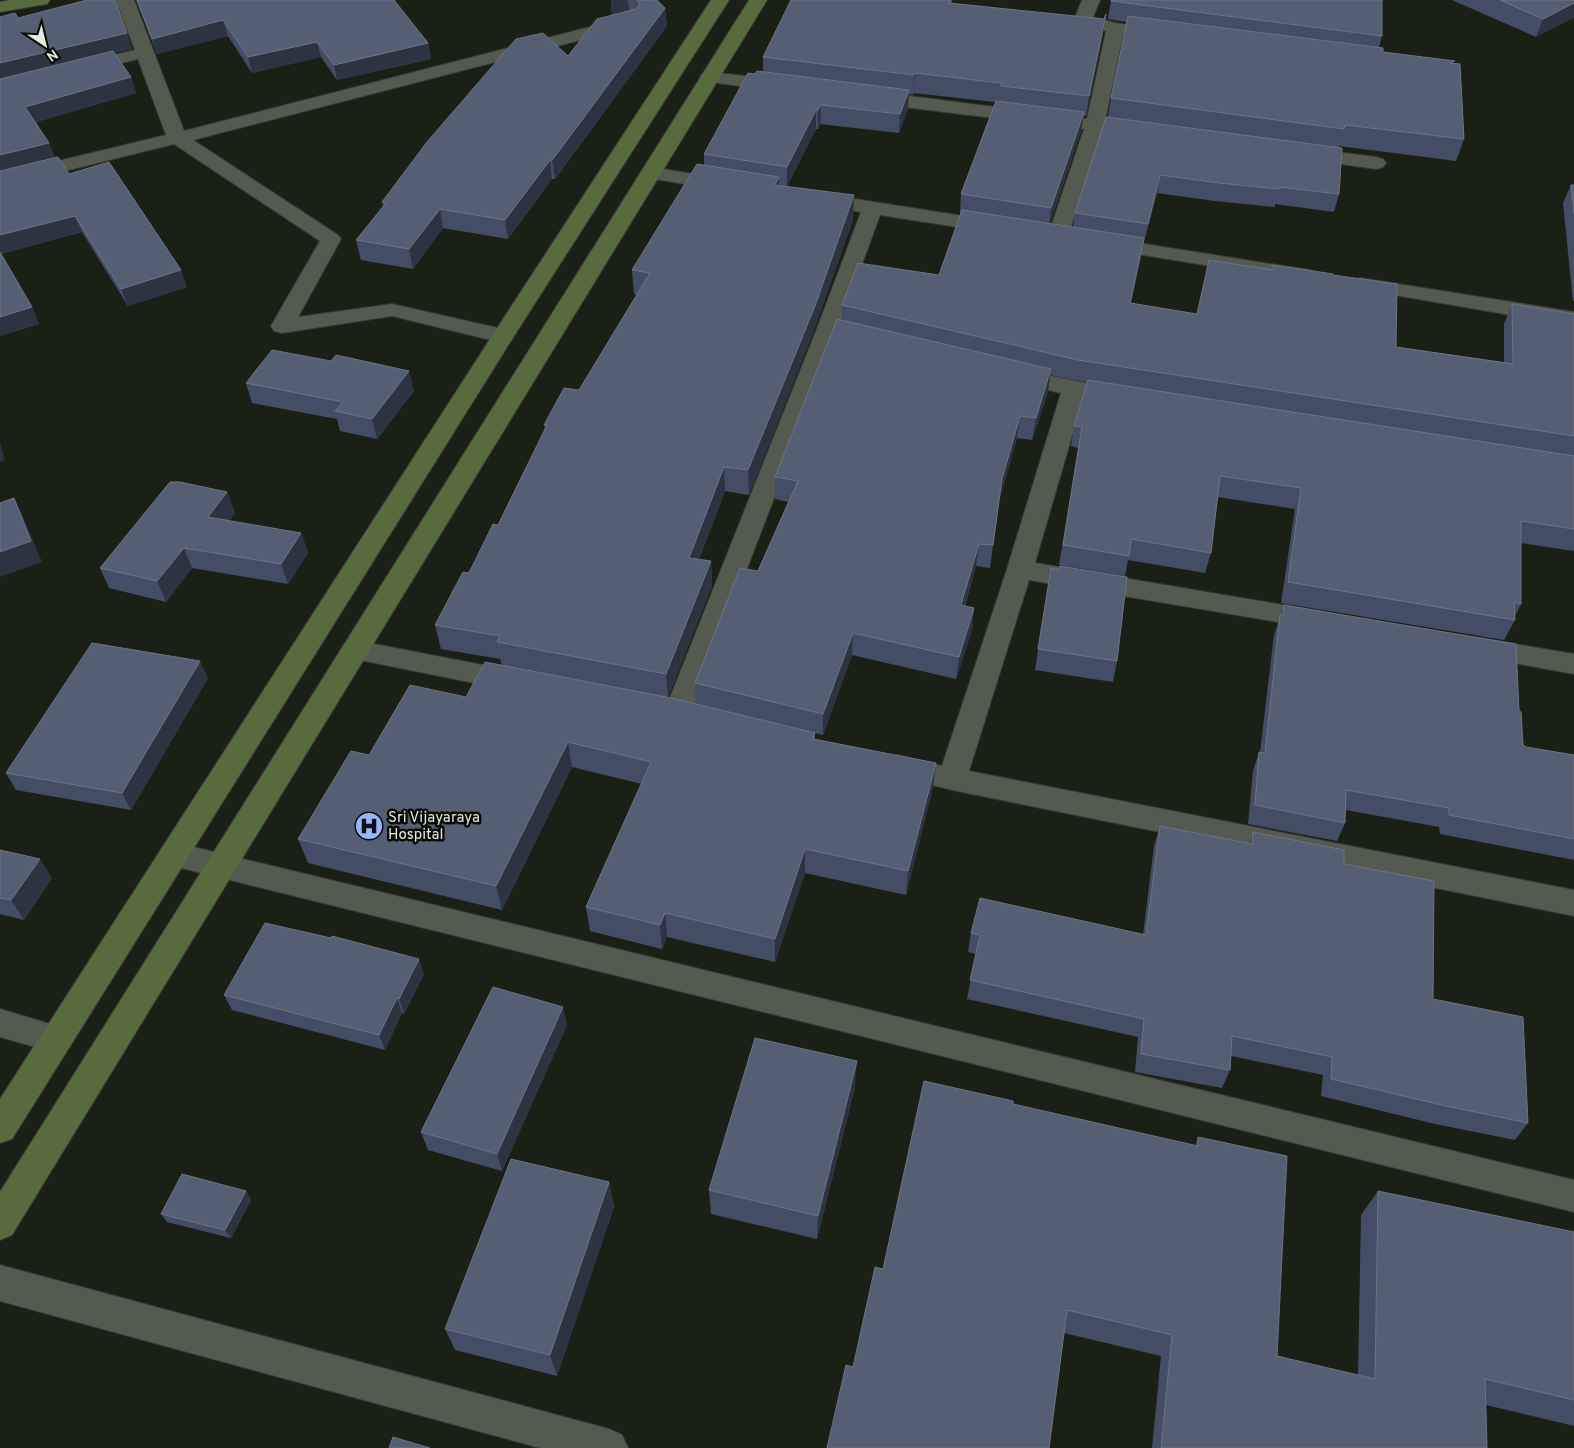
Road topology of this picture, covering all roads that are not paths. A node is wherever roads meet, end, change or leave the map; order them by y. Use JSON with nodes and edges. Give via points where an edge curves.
{"nodes":[{"id":1,"x":40,"y":0,"type":"edge"},
{"id":2,"x":125,"y":0,"type":"edge"},
{"id":3,"x":720,"y":0,"type":"edge"},
{"id":4,"x":758,"y":0,"type":"edge"},
{"id":5,"x":1091,"y":0,"type":"edge"},
{"id":6,"x":0,"y":7,"type":"edge"},
{"id":7,"x":630,"y":22,"type":"edge"},
{"id":8,"x":1066,"y":22,"type":"edge"},
{"id":9,"x":1115,"y":28,"type":"junction"},
{"id":10,"x":1183,"y":37,"type":"edge"},
{"id":11,"x":143,"y":53,"type":"junction"},
{"id":12,"x":67,"y":72,"type":"edge"},
{"id":13,"x":708,"y":77,"type":"junction"},
{"id":14,"x":798,"y":88,"type":"edge"},
{"id":15,"x":857,"y":95,"type":"edge"},
{"id":16,"x":1094,"y":125,"type":"junction"},
{"id":17,"x":1162,"y":134,"type":"edge"},
{"id":18,"x":177,"y":138,"type":"junction"},
{"id":19,"x":1288,"y":151,"type":"edge"},
{"id":20,"x":1376,"y":163,"type":"dead end"},
{"id":21,"x":650,"y":173,"type":"junction"},
{"id":22,"x":0,"y":182,"type":"edge"},
{"id":23,"x":746,"y":188,"type":"edge"},
{"id":24,"x":795,"y":196,"type":"edge"},
{"id":25,"x":872,"y":208,"type":"junction"},
{"id":26,"x":1056,"y":236,"type":"junction"},
{"id":27,"x":1574,"y":319,"type":"edge"},
{"id":28,"x":828,"y":331,"type":"junction"},
{"id":29,"x":503,"y":336,"type":"junction"},
{"id":30,"x":865,"y":340,"type":"edge"},
{"id":31,"x":989,"y":369,"type":"edge"},
{"id":32,"x":1074,"y":389,"type":"junction"},
{"id":33,"x":1143,"y":400,"type":"edge"},
{"id":34,"x":1020,"y":569,"type":"junction"},
{"id":35,"x":1341,"y":624,"type":"edge"},
{"id":36,"x":1458,"y":644,"type":"edge"},
{"id":37,"x":354,"y":650,"type":"junction"},
{"id":38,"x":1574,"y":664,"type":"edge"},
{"id":39,"x":535,"y":685,"type":"edge"},
{"id":40,"x":630,"y":703,"type":"edge"},
{"id":41,"x":678,"y":712,"type":"junction"},
{"id":42,"x":706,"y":719,"type":"edge"},
{"id":43,"x":876,"y":761,"type":"edge"},
{"id":44,"x":952,"y":780,"type":"junction"},
{"id":45,"x":173,"y":854,"type":"junction"},
{"id":46,"x":222,"y":866,"type":"junction"},
{"id":47,"x":1574,"y":903,"type":"edge"},
{"id":48,"x":0,"y":1023,"type":"edge"},
{"id":49,"x":56,"y":1039,"type":"junction"},
{"id":50,"x":0,"y":1128,"type":"edge"},
{"id":51,"x":1574,"y":1196,"type":"edge"},
{"id":52,"x":0,"y":1223,"type":"edge"},
{"id":53,"x":0,"y":1283,"type":"edge"},
{"id":54,"x":609,"y":1448,"type":"edge"}],
"edges":[{"from":1,"to":6,"type":"street"},
{"from":2,"to":11,"type":"street"},
{"from":3,"to":29,"type":"street"},
{"from":4,"to":13,"type":"street"},
{"from":5,"to":9,"type":"street","via":[[1083,20]]},
{"from":7,"to":18,"type":"street"},
{"from":8,"to":9,"type":"street"},
{"from":9,"to":10,"type":"street"},
{"from":9,"to":16,"type":"street"},
{"from":11,"to":12,"type":"street"},
{"from":11,"to":18,"type":"street"},
{"from":13,"to":14,"type":"street"},
{"from":13,"to":21,"type":"street"},
{"from":15,"to":16,"type":"street"},
{"from":16,"to":17,"type":"street"},
{"from":16,"to":26,"type":"street"},
{"from":18,"to":22,"type":"street"},
{"from":18,"to":29,"type":"street","via":[[331,239],[282,326],[392,310]]},
{"from":19,"to":20,"type":"street"},
{"from":21,"to":23,"type":"street"},
{"from":21,"to":37,"type":"street"},
{"from":24,"to":25,"type":"street"},
{"from":25,"to":26,"type":"street"},
{"from":25,"to":28,"type":"street"},
{"from":26,"to":27,"type":"street"},
{"from":28,"to":30,"type":"street"},
{"from":28,"to":41,"type":"street"},
{"from":29,"to":45,"type":"street"},
{"from":31,"to":32,"type":"street"},
{"from":32,"to":33,"type":"street"},
{"from":32,"to":34,"type":"street"},
{"from":34,"to":35,"type":"street"},
{"from":34,"to":44,"type":"street"},
{"from":36,"to":38,"type":"street"},
{"from":37,"to":39,"type":"street"},
{"from":37,"to":46,"type":"street"},
{"from":40,"to":41,"type":"street"},
{"from":41,"to":42,"type":"street"},
{"from":43,"to":44,"type":"street"},
{"from":44,"to":47,"type":"street"},
{"from":45,"to":46,"type":"street"},
{"from":45,"to":49,"type":"street"},
{"from":46,"to":51,"type":"street"},
{"from":46,"to":52,"type":"street"},
{"from":48,"to":49,"type":"street"},
{"from":49,"to":50,"type":"street"},
{"from":53,"to":54,"type":"street"}]}
